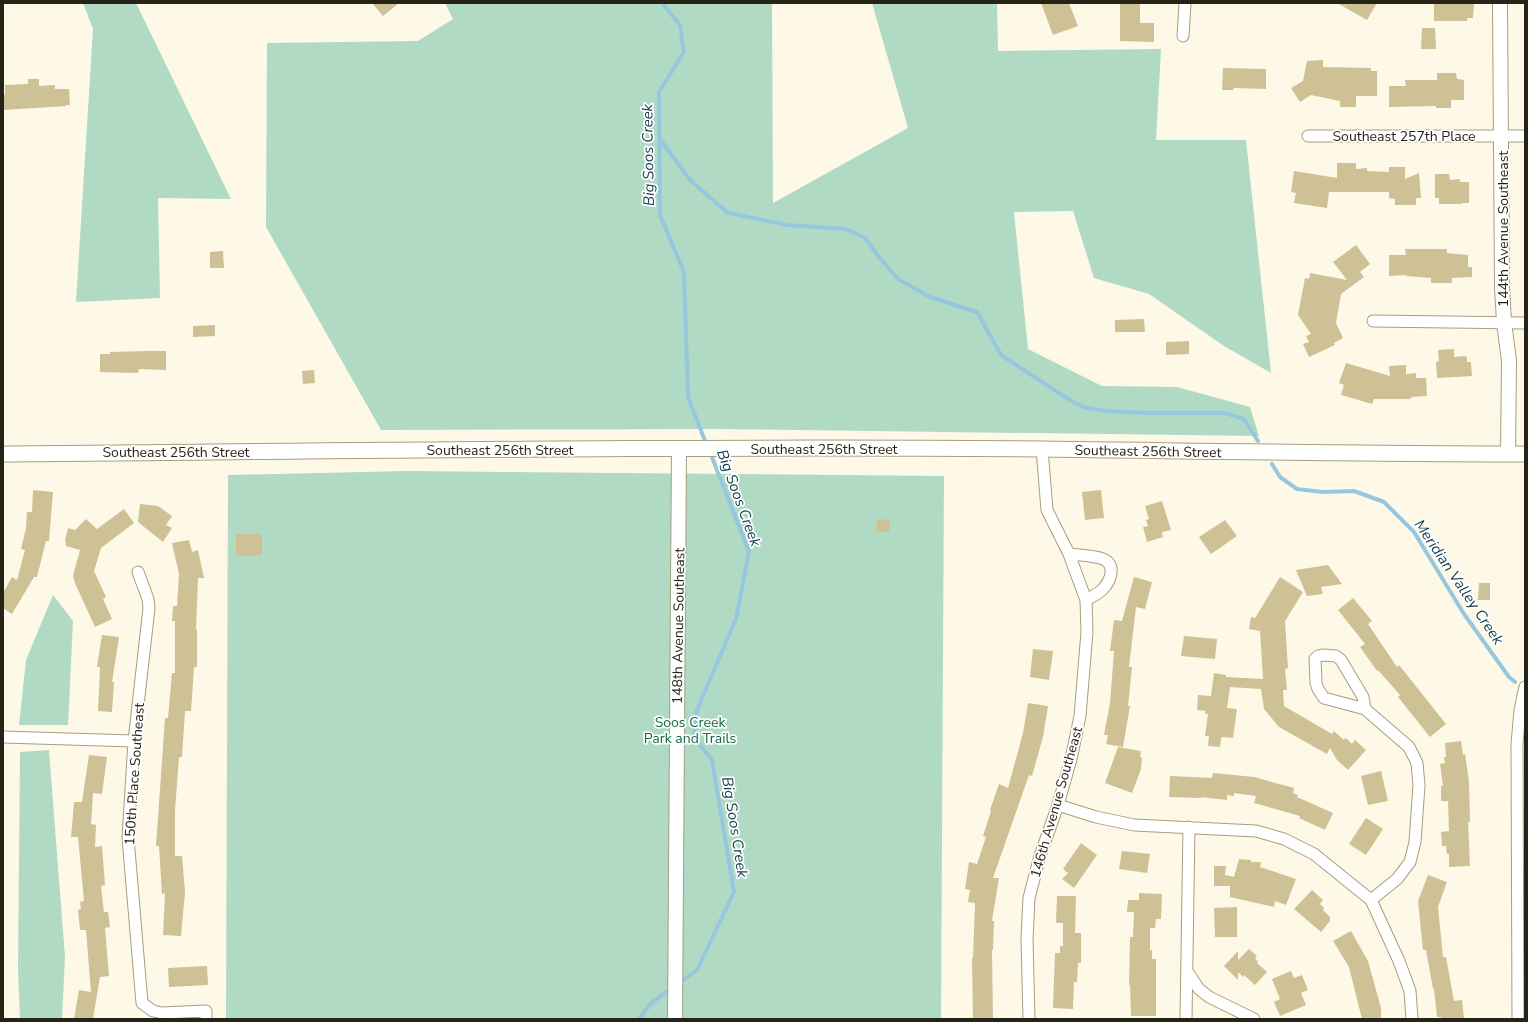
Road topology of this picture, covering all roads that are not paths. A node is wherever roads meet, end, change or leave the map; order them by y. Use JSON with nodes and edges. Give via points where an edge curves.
{"nodes":[{"id":1,"x":1185,"y":3,"type":"edge"},
{"id":2,"x":1500,"y":3,"type":"edge"},
{"id":3,"x":1183,"y":36,"type":"dead end"},
{"id":4,"x":1308,"y":136,"type":"dead end"},
{"id":5,"x":1502,"y":136,"type":"junction"},
{"id":6,"x":1525,"y":136,"type":"edge"},
{"id":7,"x":1373,"y":321,"type":"dead end"},
{"id":8,"x":1504,"y":322,"type":"junction"},
{"id":9,"x":1525,"y":323,"type":"edge"},
{"id":10,"x":679,"y":448,"type":"junction"},
{"id":11,"x":1042,"y":449,"type":"junction"},
{"id":12,"x":3,"y":454,"type":"edge"},
{"id":13,"x":1508,"y":454,"type":"junction"},
{"id":14,"x":1525,"y":454,"type":"edge"},
{"id":15,"x":1069,"y":554,"type":"junction"},
{"id":16,"x":138,"y":572,"type":"dead end"},
{"id":17,"x":1086,"y":600,"type":"junction"},
{"id":18,"x":1525,"y":687,"type":"edge"},
{"id":19,"x":1365,"y":709,"type":"junction"},
{"id":20,"x":3,"y":736,"type":"edge"},
{"id":21,"x":134,"y":741,"type":"junction"},
{"id":22,"x":1058,"y":805,"type":"junction"},
{"id":23,"x":1189,"y":827,"type":"junction"},
{"id":24,"x":1372,"y":900,"type":"junction"},
{"id":25,"x":1187,"y":971,"type":"junction"},
{"id":26,"x":206,"y":1019,"type":"edge"},
{"id":27,"x":675,"y":1019,"type":"edge"},
{"id":28,"x":1029,"y":1019,"type":"edge"},
{"id":29,"x":1186,"y":1019,"type":"edge"},
{"id":30,"x":1254,"y":1019,"type":"edge"},
{"id":31,"x":1412,"y":1019,"type":"edge"},
{"id":32,"x":1518,"y":1019,"type":"edge"}],
"edges":[{"from":1,"to":3,"type":"street"},
{"from":2,"to":5,"type":"street","name":"144th Avenue Southeast"},
{"from":4,"to":5,"type":"street","name":"Southeast 257th Place"},
{"from":5,"to":6,"type":"street","name":"Southeast 257th Place"},
{"from":5,"to":8,"type":"street","name":"144th Avenue Southeast"},
{"from":7,"to":8,"type":"street"},
{"from":8,"to":9,"type":"street"},
{"from":8,"to":13,"type":"street","name":"144th Avenue Southeast","via":[[1509,362]]},
{"from":10,"to":11,"type":"main road","name":"Southeast 256th Street"},
{"from":10,"to":12,"type":"main road","name":"Southeast 256th Street"},
{"from":10,"to":27,"type":"street","name":"148th Avenue Southeast"},
{"from":11,"to":13,"type":"main road","name":"Southeast 256th Street"},
{"from":11,"to":15,"type":"street","name":"146th Avenue Southeast","via":[[1047,510]]},
{"from":13,"to":14,"type":"main road","name":"Southeast 256th Street"},
{"from":15,"to":17,"type":"street","name":"146th Avenue Southeast"},
{"from":15,"to":17,"type":"street","via":[[1101,558],[1112,567],[1112,574],[1102,590]]},
{"from":16,"to":21,"type":"street","name":"150th Place Southeast","via":[[149,608]]},
{"from":17,"to":22,"type":"street","name":"146th Avenue Southeast","via":[[1087,632],[1080,716]]},
{"from":18,"to":32,"type":"street","via":[[1517,744]]},
{"from":19,"to":19,"type":"street","via":[[1321,695],[1316,683],[1318,656],[1336,656],[1341,660],[1363,696]]},
{"from":19,"to":24,"type":"street","via":[[1409,747],[1417,763],[1419,785],[1415,842],[1410,862],[1397,879]]},
{"from":20,"to":21,"type":"street"},
{"from":21,"to":26,"type":"street","name":"150th Place Southeast","via":[[128,838],[142,1003],[153,1011],[162,1013],[206,1011]]},
{"from":22,"to":23,"type":"street","via":[[1134,825]]},
{"from":22,"to":28,"type":"street","name":"146th Avenue Southeast","via":[[1040,856],[1029,898]]},
{"from":23,"to":24,"type":"street","via":[[1256,831],[1284,839],[1314,854]]},
{"from":23,"to":25,"type":"street"},
{"from":24,"to":31,"type":"street","via":[[1410,992]]},
{"from":25,"to":29,"type":"street"},
{"from":25,"to":30,"type":"street","via":[[1199,989],[1209,997]]}]}
